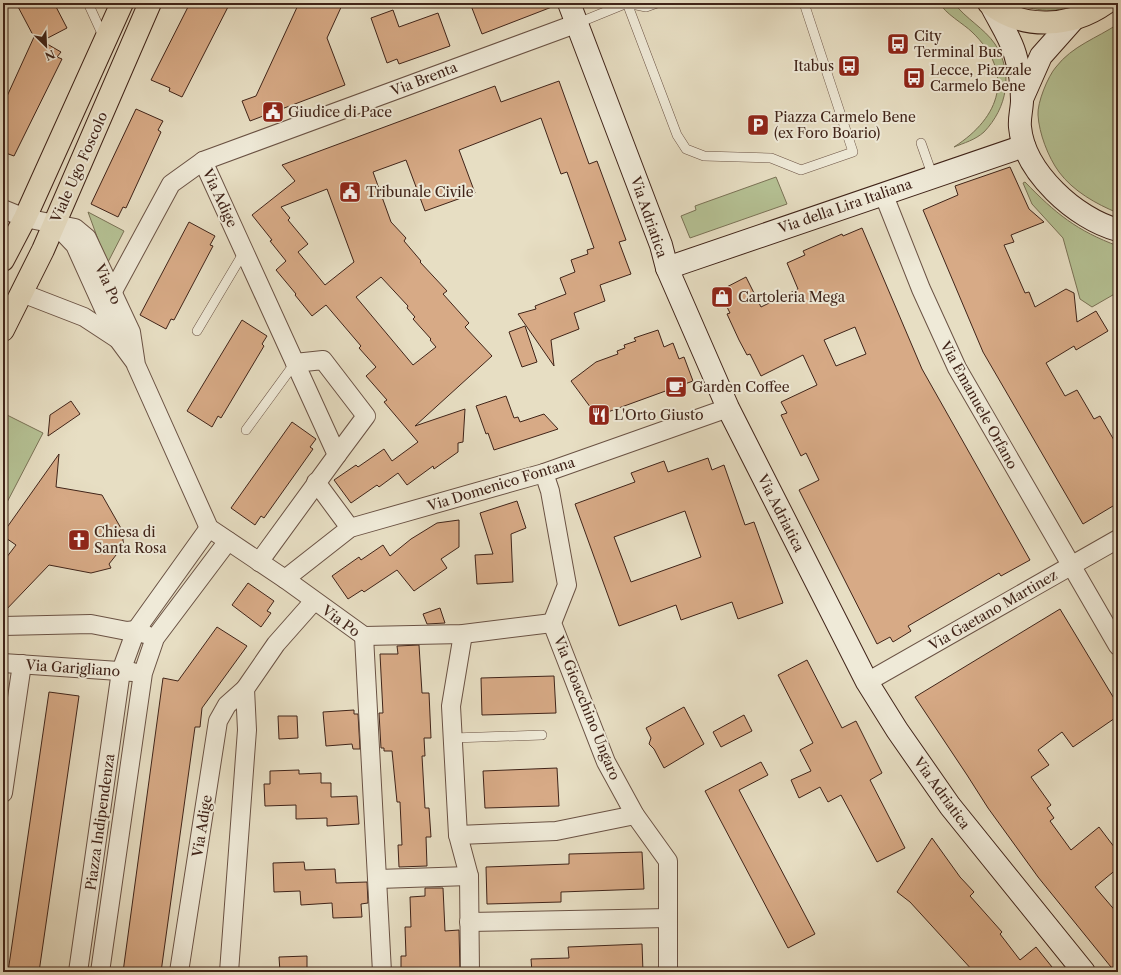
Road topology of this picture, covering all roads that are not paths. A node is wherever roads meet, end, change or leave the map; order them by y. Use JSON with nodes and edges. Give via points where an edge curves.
{"nodes":[{"id":1,"x":88,"y":3,"type":"edge"},
{"id":2,"x":122,"y":3,"type":"edge"},
{"id":3,"x":150,"y":3,"type":"edge"},
{"id":4,"x":627,"y":3,"type":"edge"},
{"id":5,"x":657,"y":3,"type":"edge"},
{"id":6,"x":804,"y":3,"type":"edge"},
{"id":7,"x":1106,"y":3,"type":"edge"},
{"id":8,"x":990,"y":4,"type":"edge"},
{"id":9,"x":574,"y":13,"type":"edge"},
{"id":10,"x":1073,"y":20,"type":"junction"},
{"id":11,"x":105,"y":40,"type":"junction"},
{"id":12,"x":1022,"y":99,"type":"junction"},
{"id":13,"x":921,"y":143,"type":"dead end"},
{"id":14,"x":1024,"y":146,"type":"junction"},
{"id":15,"x":203,"y":161,"type":"junction"},
{"id":16,"x":932,"y":177,"type":"junction"},
{"id":17,"x":883,"y":193,"type":"junction"},
{"id":18,"x":3,"y":208,"type":"edge"},
{"id":19,"x":25,"y":218,"type":"junction"},
{"id":20,"x":54,"y":223,"type":"junction"},
{"id":21,"x":1118,"y":230,"type":"edge"},
{"id":22,"x":244,"y":252,"type":"junction"},
{"id":23,"x":3,"y":260,"type":"edge"},
{"id":24,"x":667,"y":268,"type":"junction"},
{"id":25,"x":22,"y":293,"type":"junction"},
{"id":26,"x":112,"y":293,"type":"junction"},
{"id":27,"x":3,"y":330,"type":"edge"},
{"id":28,"x":197,"y":331,"type":"dead end"},
{"id":29,"x":117,"y":338,"type":"junction"},
{"id":30,"x":295,"y":363,"type":"junction"},
{"id":31,"x":136,"y":365,"type":"junction"},
{"id":32,"x":728,"y":408,"type":"junction"},
{"id":33,"x":246,"y":430,"type":"dead end"},
{"id":34,"x":337,"y":455,"type":"junction"},
{"id":35,"x":544,"y":473,"type":"junction"},
{"id":36,"x":316,"y":482,"type":"junction"},
{"id":37,"x":209,"y":528,"type":"junction"},
{"id":38,"x":350,"y":528,"type":"junction"},
{"id":39,"x":1118,"y":539,"type":"edge"},
{"id":40,"x":228,"y":542,"type":"junction"},
{"id":41,"x":259,"y":562,"type":"junction"},
{"id":42,"x":1071,"y":566,"type":"junction"},
{"id":43,"x":285,"y":579,"type":"junction"},
{"id":44,"x":314,"y":601,"type":"junction"},
{"id":45,"x":552,"y":623,"type":"junction"},
{"id":46,"x":3,"y":626,"type":"edge"},
{"id":47,"x":136,"y":630,"type":"junction"},
{"id":48,"x":463,"y":634,"type":"junction"},
{"id":49,"x":364,"y":636,"type":"junction"},
{"id":50,"x":155,"y":638,"type":"junction"},
{"id":51,"x":1118,"y":646,"type":"edge"},
{"id":52,"x":3,"y":663,"type":"edge"},
{"id":53,"x":22,"y":664,"type":"junction"},
{"id":54,"x":121,"y":671,"type":"junction"},
{"id":55,"x":143,"y":673,"type":"junction"},
{"id":56,"x":867,"y":682,"type":"junction"},
{"id":57,"x":245,"y":689,"type":"junction"},
{"id":58,"x":542,"y":735,"type":"dead end"},
{"id":59,"x":453,"y":738,"type":"junction"},
{"id":60,"x":3,"y":793,"type":"edge"},
{"id":61,"x":635,"y":815,"type":"junction"},
{"id":62,"x":458,"y":834,"type":"junction"},
{"id":63,"x":469,"y":876,"type":"junction"},
{"id":64,"x":378,"y":878,"type":"junction"},
{"id":65,"x":668,"y":918,"type":"junction"},
{"id":66,"x":469,"y":922,"type":"junction"},
{"id":67,"x":78,"y":972,"type":"edge"},
{"id":68,"x":100,"y":972,"type":"edge"},
{"id":69,"x":179,"y":972,"type":"edge"},
{"id":70,"x":229,"y":972,"type":"edge"},
{"id":71,"x":382,"y":972,"type":"edge"},
{"id":72,"x":470,"y":972,"type":"edge"},
{"id":73,"x":668,"y":972,"type":"edge"},
{"id":74,"x":1084,"y":972,"type":"edge"}],
"edges":[{"from":1,"to":11,"type":"lane"},
{"from":2,"to":11,"type":"main road","name":"Viale Ugo Foscolo"},
{"from":3,"to":20,"type":"main road","name":"Viale Ugo Foscolo"},
{"from":4,"to":5,"type":"lane","via":[[646,7]]},
{"from":4,"to":6,"type":"lane","via":[[677,135],[686,149],[704,156],[771,158],[801,170],[853,152]]},
{"from":4,"to":9,"type":"lane"},
{"from":7,"to":10,"type":"main road","via":[[1091,13]]},
{"from":8,"to":10,"type":"main road","via":[[1019,19],[1047,24]]},
{"from":8,"to":12,"type":"street","via":[[1015,54]]},
{"from":9,"to":15,"type":"street","name":"Via Brenta"},
{"from":9,"to":24,"type":"street","name":"Via Adriatica","via":[[661,245]]},
{"from":10,"to":12,"type":"street","via":[[1041,56]]},
{"from":11,"to":19,"type":"main road","name":"Viale Ugo Foscolo"},
{"from":12,"to":14,"type":"street","via":[[1020,126]]},
{"from":13,"to":16,"type":"lane"},
{"from":14,"to":16,"type":"street","name":"Via della Lira Italiana"},
{"from":14,"to":21,"type":"street","via":[[1036,169],[1055,192],[1083,214]]},
{"from":15,"to":22,"type":"street","name":"Via Adige"},
{"from":15,"to":26,"type":"street","name":"Via Adige","via":[[170,184]]},
{"from":16,"to":17,"type":"street","name":"Via della Lira Italiana"},
{"from":17,"to":24,"type":"street","name":"Via della Lira Italiana"},
{"from":17,"to":42,"type":"street","name":"Via Emanuele Orfano","via":[[921,289],[957,368]]},
{"from":18,"to":19,"type":"street","name":"Via Po"},
{"from":19,"to":20,"type":"street","name":"Via Po"},
{"from":19,"to":23,"type":"main road","name":"Viale Ugo Foscolo"},
{"from":20,"to":25,"type":"main road","name":"Viale Ugo Foscolo"},
{"from":20,"to":26,"type":"street","name":"Via Po","via":[[75,228],[87,238]]},
{"from":20,"to":29,"type":"street","name":"Via Po","via":[[75,245]]},
{"from":22,"to":28,"type":"lane"},
{"from":22,"to":30,"type":"street","name":"Via Adige"},
{"from":24,"to":32,"type":"street","name":"Via Adriatica"},
{"from":25,"to":27,"type":"main road","name":"Viale Ugo Foscolo"},
{"from":25,"to":29,"type":"street","name":"Via Po","via":[[90,320]]},
{"from":26,"to":31,"type":"street","name":"Via Po","via":[[131,332]]},
{"from":29,"to":31,"type":"street","name":"Via Po"},
{"from":30,"to":33,"type":"lane"},
{"from":30,"to":34,"type":"street","name":"Via Adige"},
{"from":30,"to":34,"type":"street","via":[[323,360],[366,416]]},
{"from":31,"to":37,"type":"street","name":"Via Po"},
{"from":32,"to":35,"type":"street","name":"Via Domenico Fontana"},
{"from":32,"to":56,"type":"street","name":"Via Adriatica"},
{"from":34,"to":36,"type":"street"},
{"from":35,"to":38,"type":"street","name":"Via Domenico Fontana"},
{"from":35,"to":45,"type":"street","name":"Via Gioacchino Ungaro","via":[[550,491],[567,585]]},
{"from":36,"to":38,"type":"street"},
{"from":36,"to":41,"type":"street"},
{"from":37,"to":40,"type":"street","name":"Via Po"},
{"from":37,"to":47,"type":"street","name":"Piazza Indipendenza"},
{"from":38,"to":43,"type":"street","name":"Via Domenico Fontana"},
{"from":39,"to":42,"type":"street","name":"Via Gaetano Martinez"},
{"from":40,"to":41,"type":"street","name":"Via Po"},
{"from":40,"to":50,"type":"street","name":"Piazza Indipendenza"},
{"from":41,"to":43,"type":"street","name":"Via Po"},
{"from":42,"to":51,"type":"street","name":"Via Emanuele Orfano"},
{"from":42,"to":56,"type":"street","name":"Via Gaetano Martinez"},
{"from":43,"to":44,"type":"street","name":"Via Po"},
{"from":44,"to":49,"type":"street","name":"Via Po"},
{"from":44,"to":57,"type":"street","name":"Via Adige","via":[[276,644]]},
{"from":45,"to":48,"type":"street","name":"Via Gioacchino Ungaro"},
{"from":45,"to":61,"type":"street","name":"Via Gioacchino Ungaro","via":[[606,762]]},
{"from":46,"to":47,"type":"street","via":[[91,624],[127,631]]},
{"from":47,"to":50,"type":"street"},
{"from":47,"to":54,"type":"street","name":"Piazza Indipendenza"},
{"from":48,"to":49,"type":"street","name":"Via Gioacchino Ungaro"},
{"from":48,"to":59,"type":"street","via":[[451,706]]},
{"from":49,"to":64,"type":"street","name":"Via Po"},
{"from":50,"to":55,"type":"street","name":"Piazza Indipendenza"},
{"from":52,"to":53,"type":"street","name":"Via Garigliano"},
{"from":53,"to":54,"type":"street","name":"Via Garigliano","via":[[104,672]]},
{"from":53,"to":60,"type":"street"},
{"from":54,"to":55,"type":"street","name":"Via Garigliano"},
{"from":54,"to":67,"type":"street","name":"Piazza Indipendenza"},
{"from":55,"to":68,"type":"street","name":"Piazza Indipendenza"},
{"from":56,"to":74,"type":"street","name":"Via Adriatica","via":[[950,806]]},
{"from":57,"to":69,"type":"street","name":"Via Adige","via":[[227,705],[218,721]]},
{"from":57,"to":70,"type":"street","via":[[247,730]]},
{"from":58,"to":59,"type":"lane"},
{"from":59,"to":62,"type":"street"},
{"from":61,"to":62,"type":"street","via":[[556,831]]},
{"from":61,"to":65,"type":"street","name":"Via Gioacchino Ungaro","via":[[668,861]]},
{"from":62,"to":63,"type":"street"},
{"from":63,"to":64,"type":"street"},
{"from":63,"to":66,"type":"street"},
{"from":64,"to":71,"type":"street","name":"Via Po"},
{"from":65,"to":66,"type":"street"},
{"from":65,"to":73,"type":"street","name":"Via Gioacchino Ungaro"},
{"from":66,"to":72,"type":"street"}]}
